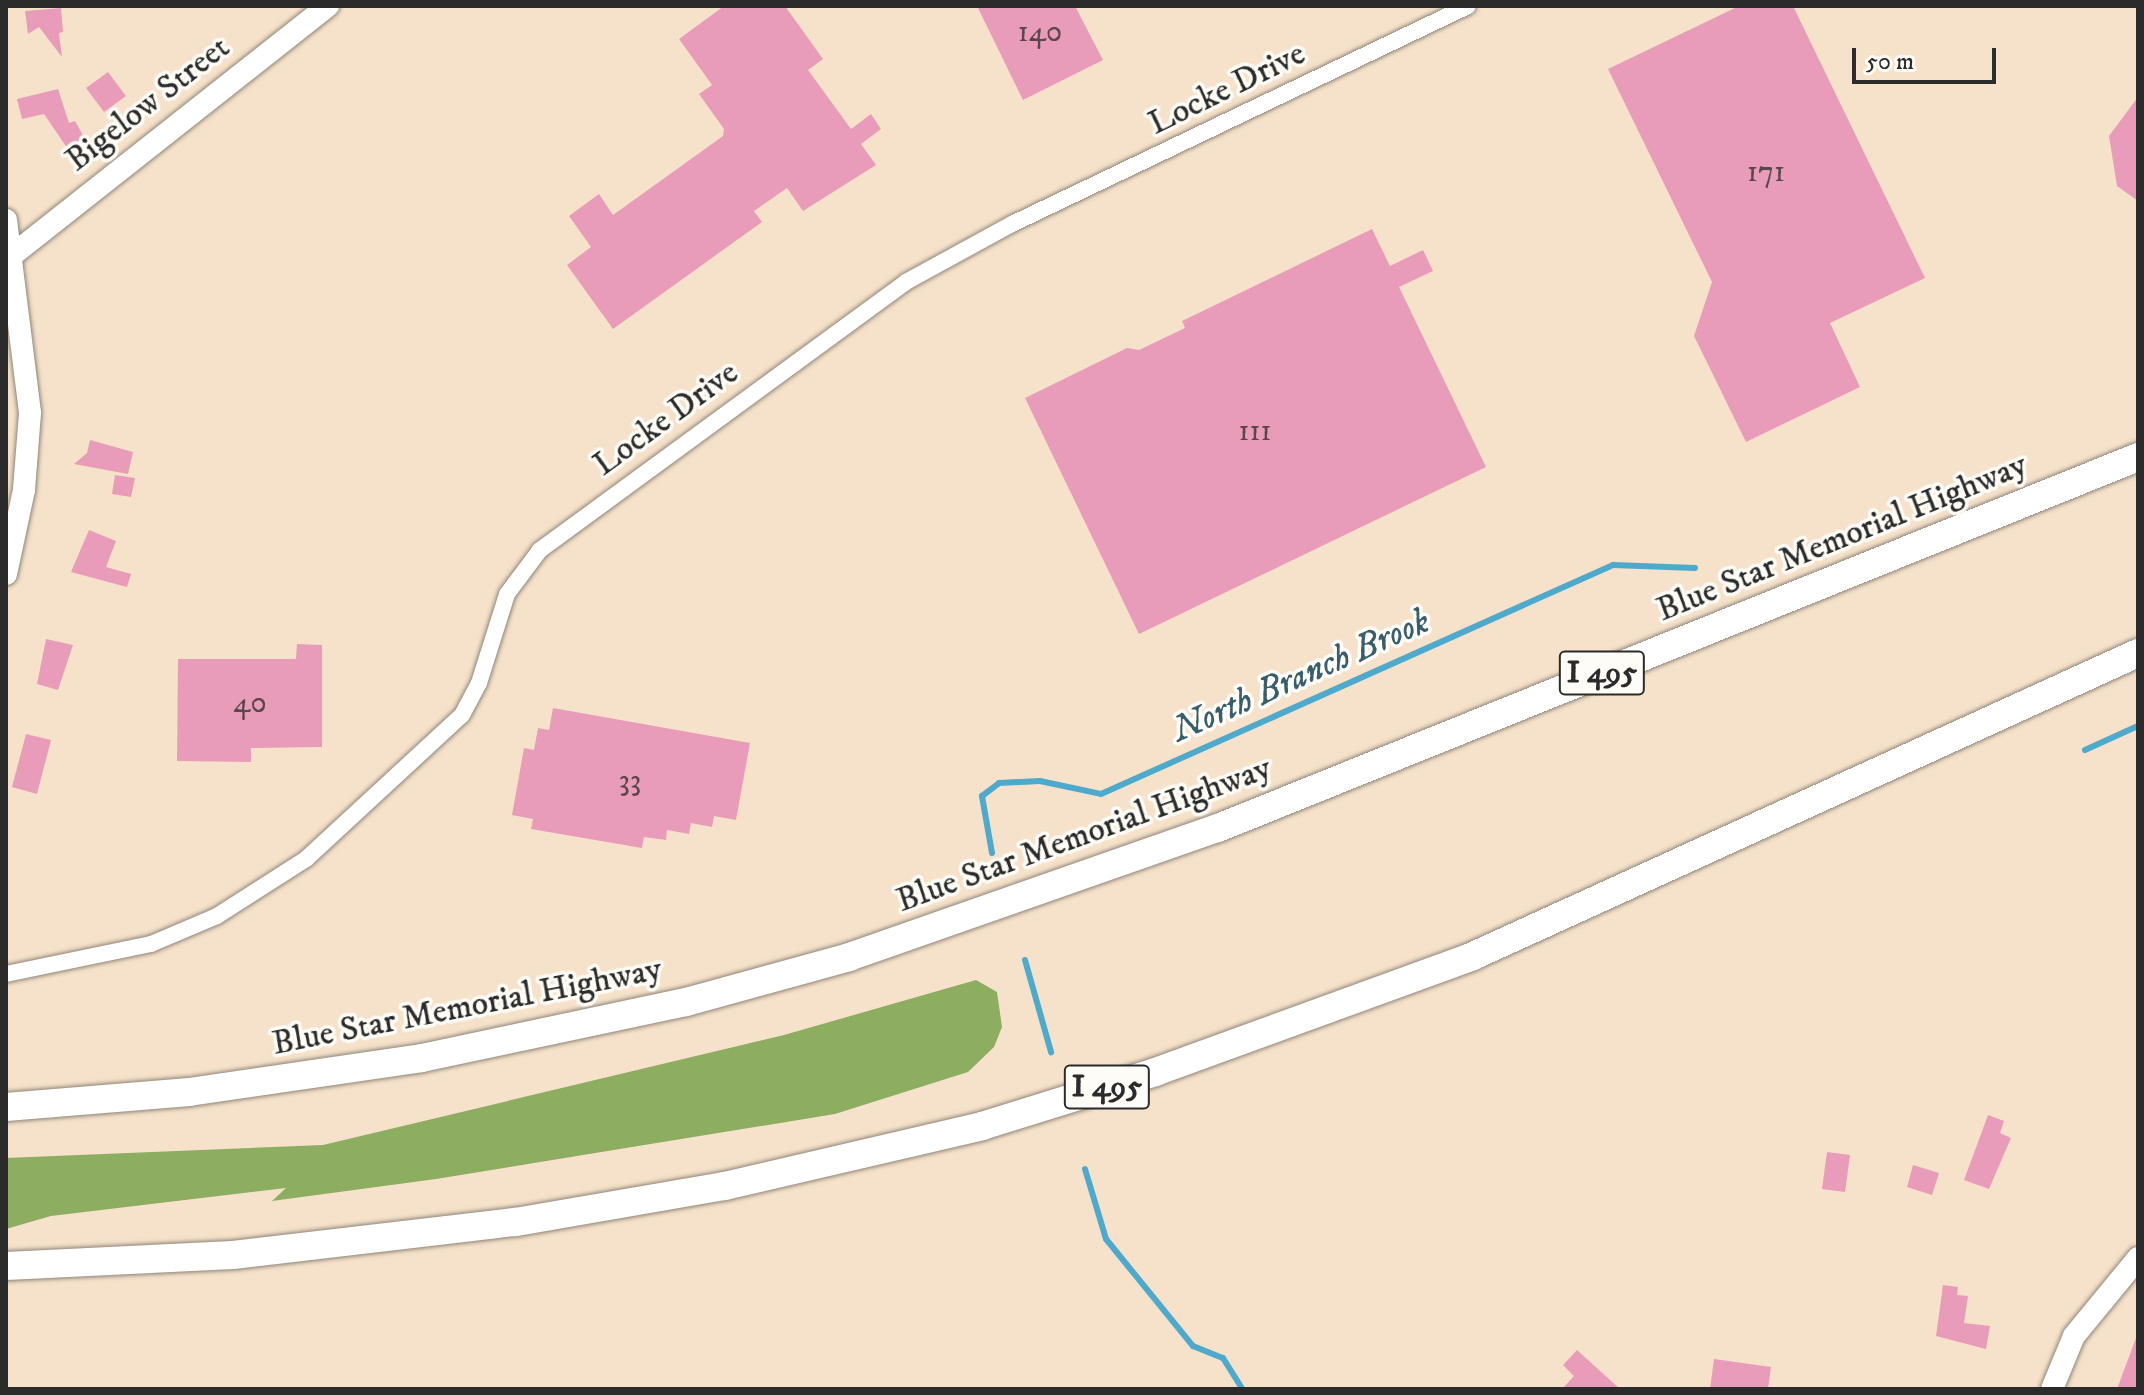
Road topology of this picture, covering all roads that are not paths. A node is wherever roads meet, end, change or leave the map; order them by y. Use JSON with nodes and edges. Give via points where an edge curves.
{"nodes":[{"id":1,"x":328,"y":6,"type":"edge"},
{"id":2,"x":1468,"y":6,"type":"edge"},
{"id":3,"x":6,"y":220,"type":"edge"},
{"id":4,"x":11,"y":256,"type":"junction"},
{"id":5,"x":2138,"y":457,"type":"edge"},
{"id":6,"x":6,"y":574,"type":"edge"},
{"id":7,"x":2138,"y":653,"type":"edge"},
{"id":8,"x":6,"y":974,"type":"edge"},
{"id":9,"x":6,"y":1107,"type":"edge"},
{"id":10,"x":2138,"y":1258,"type":"edge"},
{"id":11,"x":6,"y":1266,"type":"edge"},
{"id":12,"x":2052,"y":1389,"type":"edge"}],
"edges":[{"from":1,"to":4,"type":"street","name":"Bigelow Street"},
{"from":2,"to":8,"type":"street","name":"Locke Drive","via":[[1012,224],[906,282],[540,550],[507,594],[479,683],[462,715],[306,859],[217,916],[151,944]]},
{"from":3,"to":4,"type":"street"},
{"from":4,"to":6,"type":"street","via":[[30,436]]},
{"from":5,"to":9,"type":"highway","name":"Blue Star Memorial Highway","number":"I 495","via":[[1218,828],[863,953],[686,1002],[422,1058],[189,1092]]},
{"from":7,"to":11,"type":"highway","number":"I 495","via":[[1486,951],[1260,1036],[996,1122],[725,1186],[516,1222],[233,1255]]},
{"from":10,"to":12,"type":"street","via":[[2074,1336]]}]}
